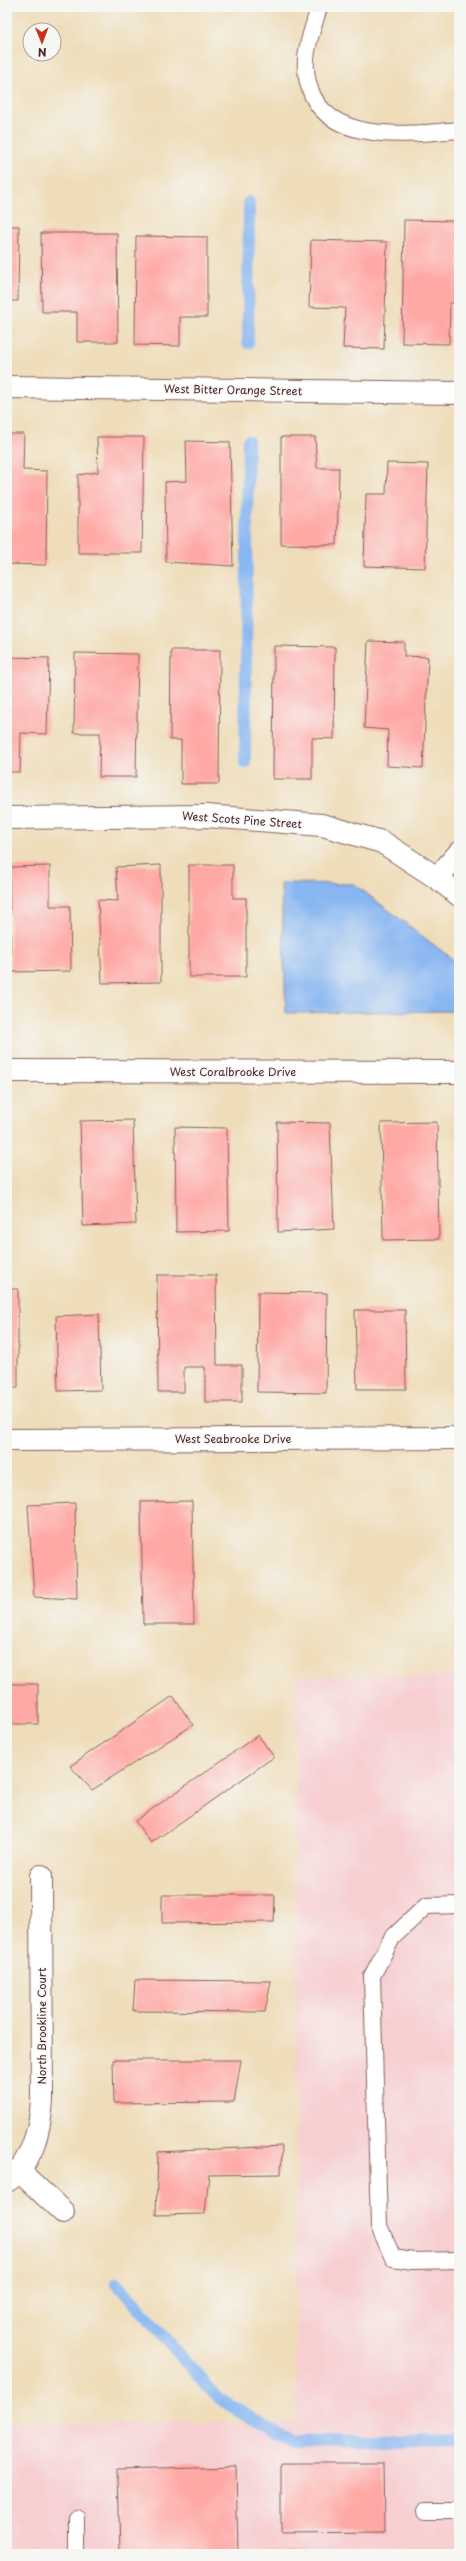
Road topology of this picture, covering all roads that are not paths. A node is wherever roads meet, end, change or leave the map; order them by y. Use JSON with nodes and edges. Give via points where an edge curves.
{"nodes":[{"id":1,"x":319,"y":7,"type":"edge"},
{"id":2,"x":459,"y":130,"type":"edge"},
{"id":3,"x":7,"y":387,"type":"edge"},
{"id":4,"x":459,"y":393,"type":"edge"},
{"id":5,"x":7,"y":818,"type":"edge"},
{"id":6,"x":459,"y":852,"type":"edge"},
{"id":7,"x":438,"y":878,"type":"junction"},
{"id":8,"x":459,"y":895,"type":"edge"},
{"id":9,"x":7,"y":1072,"type":"edge"},
{"id":10,"x":459,"y":1072,"type":"edge"},
{"id":11,"x":459,"y":1438,"type":"edge"},
{"id":12,"x":7,"y":1440,"type":"edge"},
{"id":13,"x":41,"y":1876,"type":"dead end"},
{"id":14,"x":459,"y":1905,"type":"edge"},
{"id":15,"x":13,"y":2176,"type":"edge"},
{"id":16,"x":63,"y":2212,"type":"dead end"},
{"id":17,"x":459,"y":2260,"type":"edge"},
{"id":18,"x":425,"y":2511,"type":"dead end"},
{"id":19,"x":459,"y":2511,"type":"edge"},
{"id":20,"x":77,"y":2517,"type":"dead end"},
{"id":21,"x":77,"y":2554,"type":"edge"}],
"edges":[{"from":1,"to":2,"type":"lane","via":[[306,68],[311,93],[322,112],[339,124],[369,132]]},
{"from":3,"to":4,"type":"street","name":"West Bitter Orange Street"},
{"from":5,"to":7,"type":"street","name":"West Scots Pine Street","via":[[206,816],[322,826],[382,842]]},
{"from":6,"to":7,"type":"street"},
{"from":7,"to":8,"type":"street","name":"West Scots Pine Street"},
{"from":9,"to":10,"type":"street","name":"West Coralbrooke Drive"},
{"from":11,"to":12,"type":"street","name":"West Seabrooke Drive"},
{"from":13,"to":15,"type":"street","name":"North Brookline Court","via":[[42,2109],[36,2140]]},
{"from":14,"to":17,"type":"lane","via":[[426,1906],[392,1938],[372,1976],[379,2226],[393,2258],[413,2261]]},
{"from":15,"to":16,"type":"street"},
{"from":18,"to":19,"type":"lane"},
{"from":20,"to":21,"type":"lane"}]}
